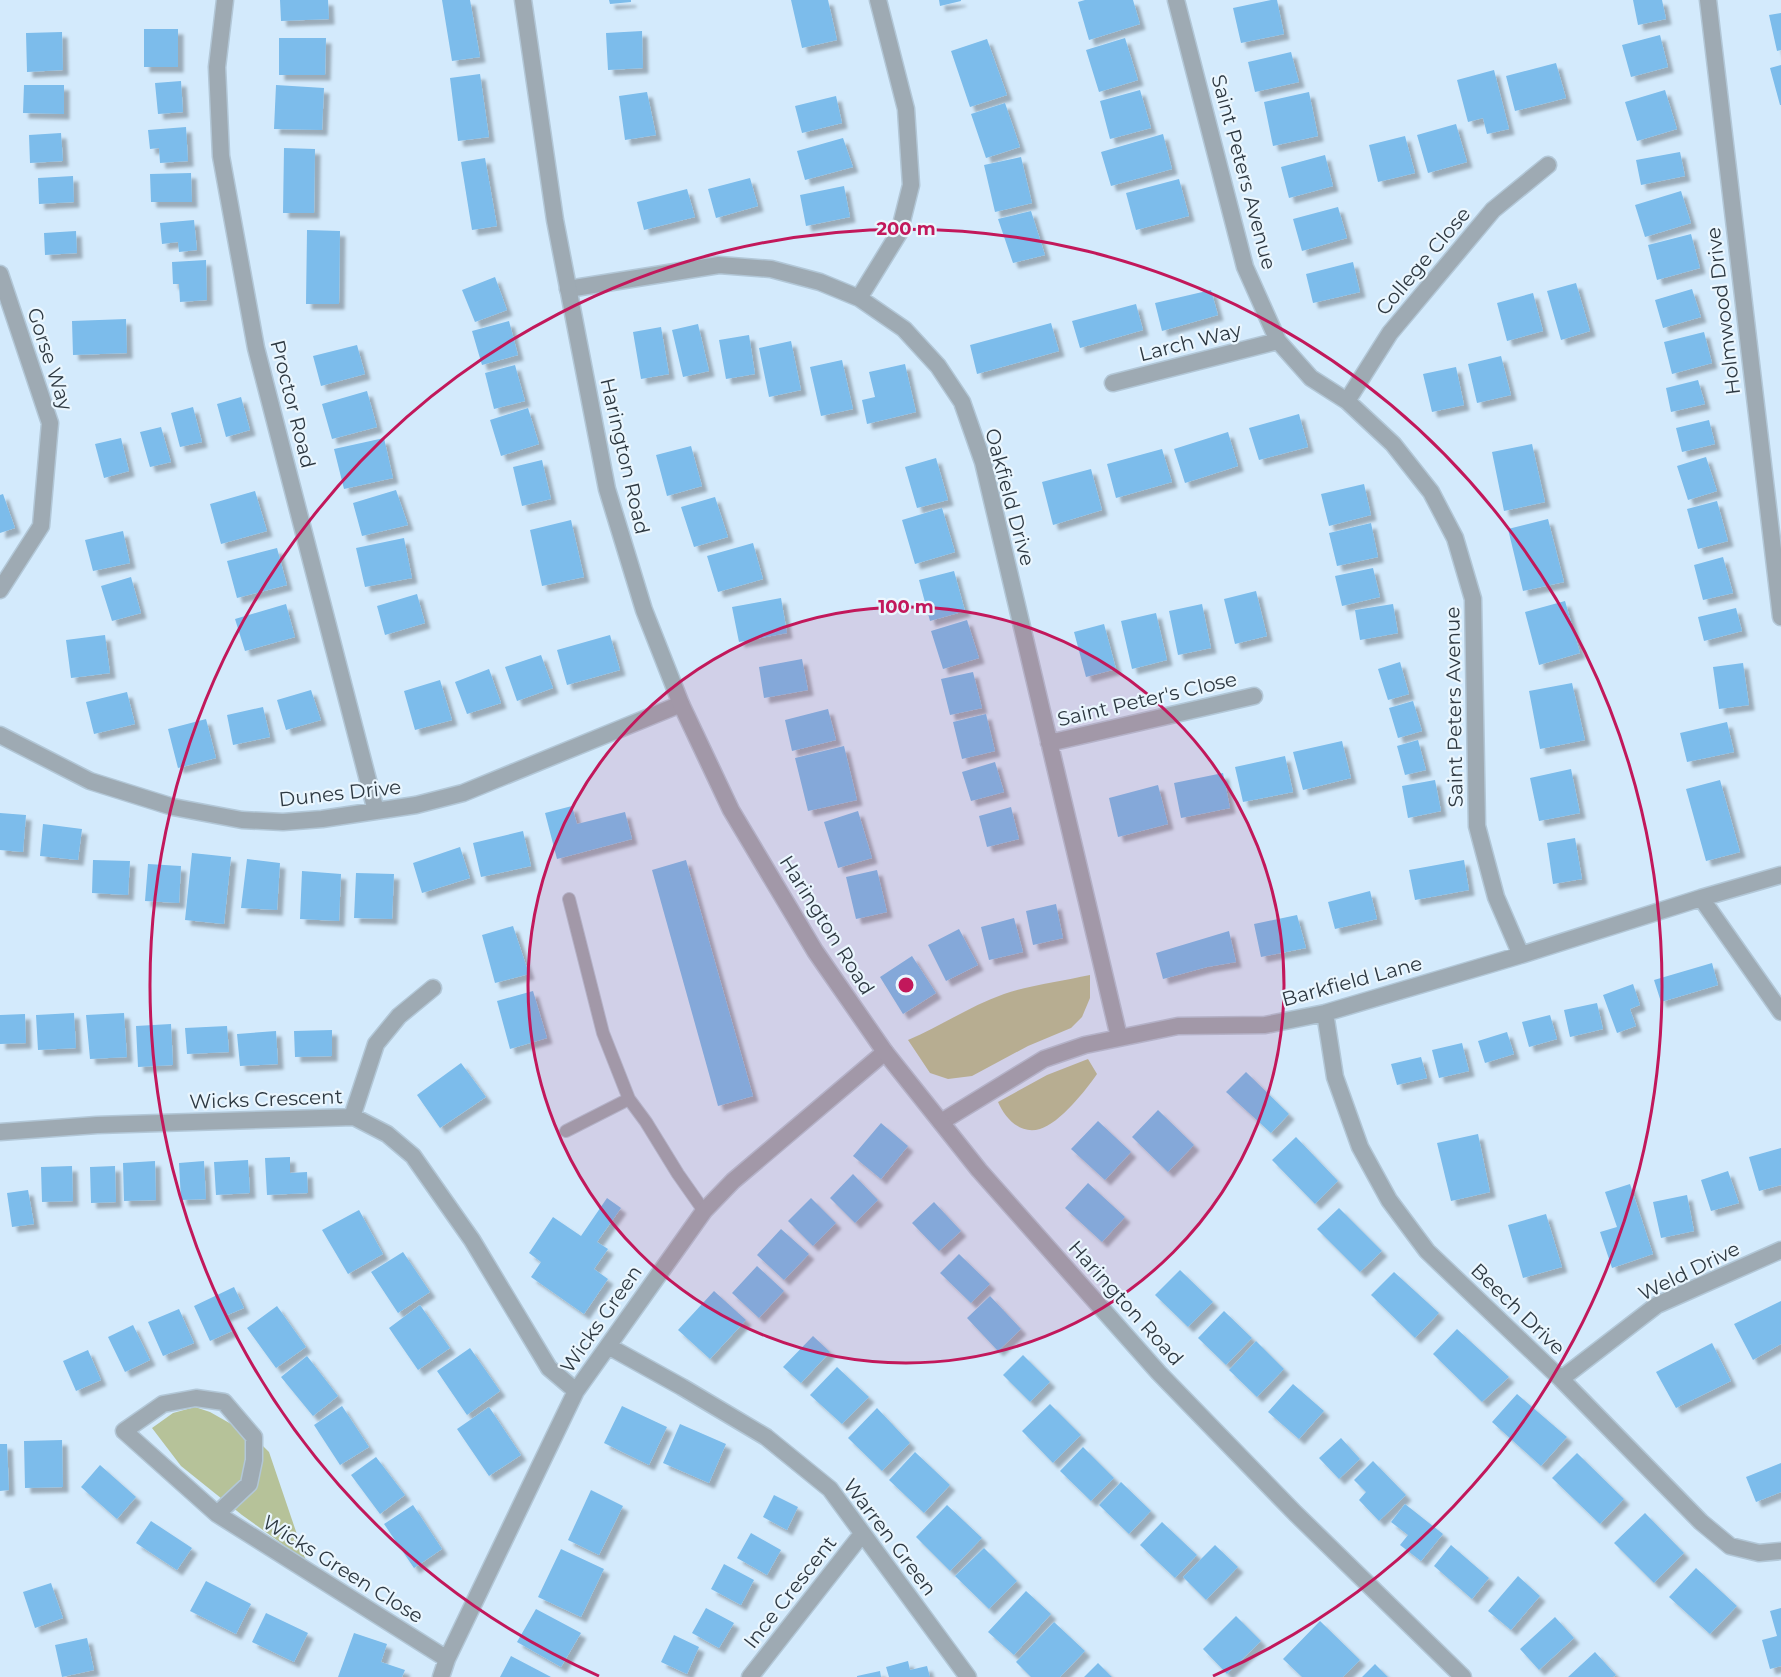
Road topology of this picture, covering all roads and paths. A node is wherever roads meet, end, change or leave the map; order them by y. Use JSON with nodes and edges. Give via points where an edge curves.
{"nodes":[{"id":1,"x":225,"y":0,"type":"edge"},
{"id":2,"x":523,"y":0,"type":"edge"},
{"id":3,"x":878,"y":0,"type":"edge"},
{"id":4,"x":1176,"y":0,"type":"edge"},
{"id":5,"x":1708,"y":0,"type":"edge"},
{"id":6,"x":1548,"y":165,"type":"dead end"},
{"id":7,"x":0,"y":274,"type":"edge"},
{"id":8,"x":568,"y":289,"type":"junction"},
{"id":9,"x":859,"y":298,"type":"junction"},
{"id":10,"x":1278,"y":341,"type":"junction"},
{"id":11,"x":1113,"y":383,"type":"dead end"},
{"id":12,"x":1347,"y":401,"type":"junction"},
{"id":13,"x":0,"y":590,"type":"edge"},
{"id":14,"x":1781,"y":617,"type":"edge"},
{"id":15,"x":1254,"y":696,"type":"dead end"},
{"id":16,"x":681,"y":704,"type":"junction"},
{"id":17,"x":0,"y":735,"type":"edge"},
{"id":18,"x":1049,"y":743,"type":"junction"},
{"id":19,"x":376,"y":811,"type":"junction"},
{"id":20,"x":1781,"y":875,"type":"edge"},
{"id":21,"x":1701,"y":897,"type":"junction"},
{"id":22,"x":569,"y":899,"type":"dead end"},
{"id":23,"x":1521,"y":955,"type":"junction"},
{"id":24,"x":433,"y":988,"type":"dead end"},
{"id":25,"x":1781,"y":1012,"type":"edge"},
{"id":26,"x":1325,"y":1013,"type":"junction"},
{"id":27,"x":1119,"y":1037,"type":"junction"},
{"id":28,"x":885,"y":1052,"type":"junction"},
{"id":29,"x":629,"y":1099,"type":"junction"},
{"id":30,"x":352,"y":1117,"type":"junction"},
{"id":31,"x":941,"y":1122,"type":"junction"},
{"id":32,"x":566,"y":1131,"type":"dead end"},
{"id":33,"x":0,"y":1132,"type":"edge"},
{"id":34,"x":704,"y":1210,"type":"junction"},
{"id":35,"x":1781,"y":1250,"type":"edge"},
{"id":36,"x":608,"y":1346,"type":"junction"},
{"id":37,"x":1561,"y":1379,"type":"junction"},
{"id":38,"x":576,"y":1391,"type":"junction"},
{"id":39,"x":217,"y":1514,"type":"junction"},
{"id":40,"x":862,"y":1534,"type":"junction"},
{"id":41,"x":1781,"y":1551,"type":"edge"},
{"id":42,"x":447,"y":1659,"type":"junction"},
{"id":43,"x":441,"y":1677,"type":"edge"},
{"id":44,"x":750,"y":1677,"type":"edge"},
{"id":45,"x":968,"y":1677,"type":"edge"},
{"id":46,"x":1463,"y":1677,"type":"edge"}],
"edges":[{"from":1,"to":19,"type":"street","name":"Proctor Road","via":[[217,66],[221,156],[256,348]]},
{"from":2,"to":8,"type":"street","name":"Harington Road"},
{"from":3,"to":9,"type":"street","via":[[906,110],[911,185],[899,233]]},
{"from":4,"to":10,"type":"street","name":"Saint Peters Avenue","via":[[1245,267]]},
{"from":5,"to":14,"type":"street","name":"Holmwood Drive"},
{"from":6,"to":12,"type":"street","name":"College Close","via":[[1493,210],[1390,333]]},
{"from":7,"to":13,"type":"street","name":"Gorse Way","via":[[50,423],[41,526]]},
{"from":8,"to":9,"type":"street","name":"Oakfield Drive","via":[[719,265],[771,269]]},
{"from":8,"to":16,"type":"street","name":"Harington Road","via":[[607,489],[644,610]]},
{"from":9,"to":18,"type":"street","name":"Oakfield Drive","via":[[904,329],[938,366],[962,402],[982,462]]},
{"from":10,"to":11,"type":"street","name":"Larch Way"},
{"from":10,"to":12,"type":"street","name":"Saint Peters Avenue","via":[[1311,378]]},
{"from":12,"to":23,"type":"street","name":"Saint Peters Avenue","via":[[1393,444],[1431,492],[1455,538],[1473,599],[1477,826],[1496,897]]},
{"from":15,"to":18,"type":"street","name":"Saint Peter's Close"},
{"from":16,"to":19,"type":"street","name":"Dunes Drive","via":[[464,793]]},
{"from":16,"to":28,"type":"street","name":"Harington Road","via":[[731,810],[815,951]]},
{"from":17,"to":19,"type":"street","name":"Dunes Drive","via":[[90,781],[173,807],[242,820],[283,822]]},
{"from":18,"to":27,"type":"street","name":"Oakfield Drive"},
{"from":20,"to":21,"type":"street","name":"Barkfield Lane"},
{"from":21,"to":23,"type":"street","name":"Barkfield Lane"},
{"from":21,"to":25,"type":"street"},
{"from":22,"to":29,"type":"lane","via":[[603,1033]]},
{"from":23,"to":26,"type":"street","name":"Barkfield Lane"},
{"from":24,"to":30,"type":"street","via":[[399,1016],[376,1044]]},
{"from":26,"to":27,"type":"street","name":"Barkfield Lane","via":[[1265,1025],[1178,1026]]},
{"from":26,"to":37,"type":"street","name":"Beech Drive","via":[[1335,1077],[1360,1147],[1389,1200],[1427,1251]]},
{"from":27,"to":31,"type":"street","name":"Barkfield Lane","via":[[1044,1059]]},
{"from":28,"to":31,"type":"street","name":"Harington Road"},
{"from":28,"to":34,"type":"street","name":"Wicks Green"},
{"from":29,"to":32,"type":"lane"},
{"from":29,"to":34,"type":"lane"},
{"from":30,"to":33,"type":"street","name":"Wicks Crescent"},
{"from":30,"to":38,"type":"street","name":"Wicks Crescent","via":[[387,1134],[413,1156],[472,1240],[549,1368]]},
{"from":31,"to":46,"type":"street","name":"Harington Road","via":[[1159,1373]]},
{"from":34,"to":36,"type":"street","name":"Wicks Green"},
{"from":35,"to":37,"type":"street","name":"Weld Drive","via":[[1657,1305]]},
{"from":36,"to":38,"type":"street","name":"Wicks Green"},
{"from":36,"to":40,"type":"street","name":"Warren Green","via":[[766,1437],[830,1489]]},
{"from":37,"to":41,"type":"street","name":"Beech Drive","via":[[1701,1522],[1730,1546],[1759,1554]]},
{"from":38,"to":42,"type":"street","name":"Wicks Green"},
{"from":39,"to":39,"type":"street","name":"Wicks Green Close","via":[[132,1438],[124,1431],[163,1404],[196,1398],[224,1402],[254,1437],[254,1460],[249,1485]]},
{"from":39,"to":42,"type":"street","name":"Wicks Green Close"},
{"from":40,"to":44,"type":"street","name":"Ince Crescent"},
{"from":40,"to":45,"type":"street","name":"Warren Green"},
{"from":42,"to":43,"type":"street","name":"Wicks Green"}]}
